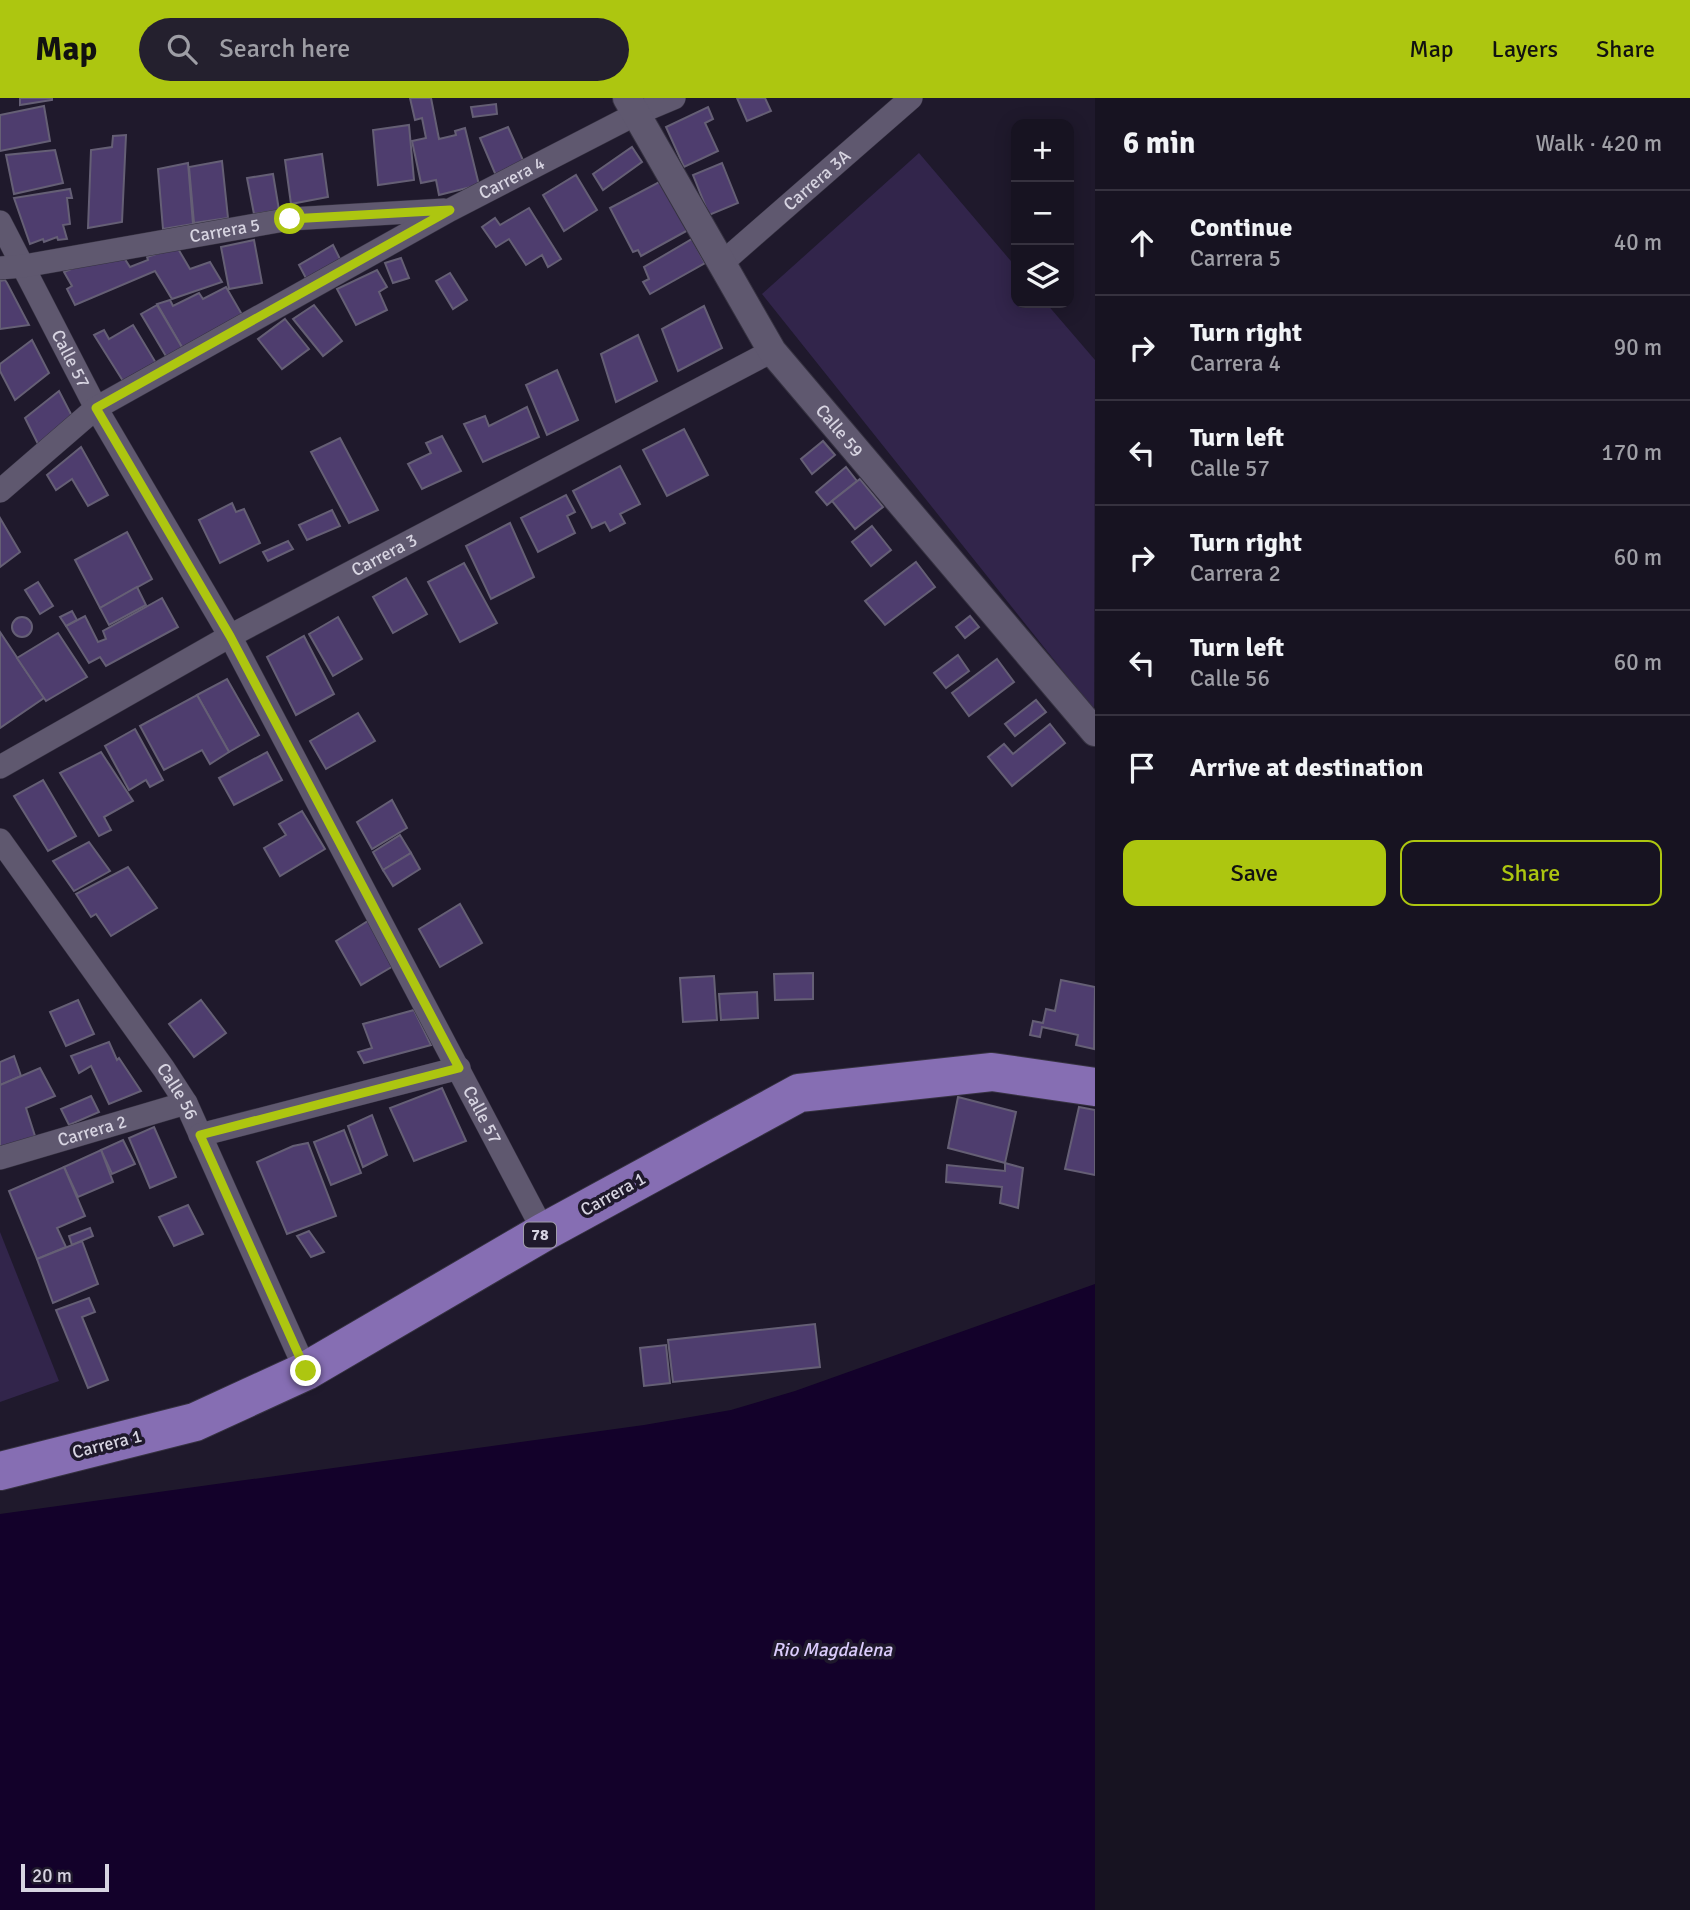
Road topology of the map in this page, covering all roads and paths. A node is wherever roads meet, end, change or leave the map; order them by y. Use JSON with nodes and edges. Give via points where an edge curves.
{"nodes":[{"id":1,"x":674,"y":98,"type":"edge"},
{"id":2,"x":911,"y":98,"type":"edge"},
{"id":3,"x":632,"y":106,"type":"edge"},
{"id":4,"x":450,"y":210,"type":"junction"},
{"id":5,"x":0,"y":222,"type":"edge"},
{"id":6,"x":722,"y":263,"type":"junction"},
{"id":7,"x":24,"y":266,"type":"junction"},
{"id":8,"x":0,"y":268,"type":"edge"},
{"id":9,"x":772,"y":351,"type":"junction"},
{"id":10,"x":96,"y":408,"type":"junction"},
{"id":11,"x":0,"y":491,"type":"edge"},
{"id":12,"x":230,"y":636,"type":"junction"},
{"id":13,"x":1095,"y":732,"type":"edge"},
{"id":14,"x":0,"y":766,"type":"edge"},
{"id":15,"x":0,"y":840,"type":"edge"},
{"id":16,"x":459,"y":1068,"type":"junction"},
{"id":17,"x":1095,"y":1087,"type":"edge"},
{"id":18,"x":186,"y":1103,"type":"junction"},
{"id":19,"x":200,"y":1135,"type":"junction"},
{"id":20,"x":0,"y":1158,"type":"edge"},
{"id":21,"x":544,"y":1233,"type":"junction"},
{"id":22,"x":306,"y":1371,"type":"junction"},
{"id":23,"x":0,"y":1471,"type":"edge"}],
"edges":[{"from":1,"to":3,"type":"street","name":"Carrera 4"},
{"from":2,"to":6,"type":"street","name":"Carrera 3A"},
{"from":3,"to":4,"type":"street","name":"Carrera 4"},
{"from":3,"to":6,"type":"street","name":"Calle 59"},
{"from":4,"to":7,"type":"street","name":"Carrera 5","via":[[290,219]]},
{"from":4,"to":10,"type":"street","name":"Carrera 4"},
{"from":5,"to":7,"type":"street","name":"Calle 57"},
{"from":6,"to":9,"type":"street","name":"Calle 59"},
{"from":7,"to":8,"type":"street","name":"Carrera 5"},
{"from":7,"to":10,"type":"street","name":"Calle 57"},
{"from":9,"to":12,"type":"street","name":"Carrera 3"},
{"from":9,"to":13,"type":"street","name":"Calle 59"},
{"from":10,"to":11,"type":"street","name":"Carrera 4"},
{"from":10,"to":12,"type":"street","name":"Calle 57"},
{"from":12,"to":14,"type":"street","name":"Carrera 3"},
{"from":12,"to":16,"type":"street","name":"Calle 57"},
{"from":15,"to":18,"type":"street","name":"Calle 56"},
{"from":16,"to":19,"type":"street"},
{"from":16,"to":21,"type":"street","name":"Calle 57"},
{"from":17,"to":21,"type":"highway","name":"Carrera 1","number":"78","via":[[992,1072],[799,1093]]},
{"from":18,"to":19,"type":"street","name":"Calle 56"},
{"from":18,"to":20,"type":"street","name":"Carrera 2"},
{"from":19,"to":22,"type":"street","name":"Calle 56"},
{"from":21,"to":22,"type":"highway","name":"Carrera 1","number":"78"},
{"from":22,"to":23,"type":"highway","name":"Carrera 1","number":"78","via":[[195,1422]]}]}
